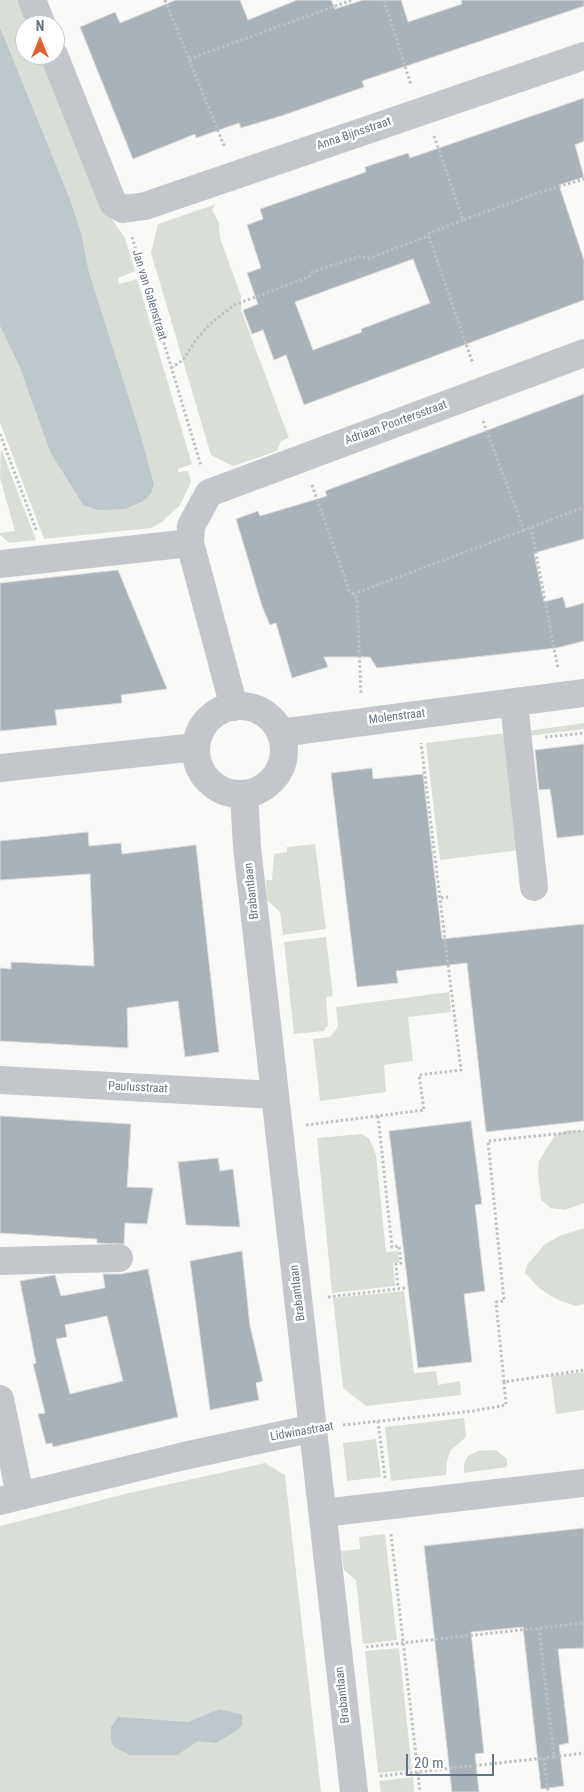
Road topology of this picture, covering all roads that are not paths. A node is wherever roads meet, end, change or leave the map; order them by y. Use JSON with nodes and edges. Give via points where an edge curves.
{"nodes":[{"id":1,"x":584,"y":56,"type":"edge"},
{"id":2,"x":58,"y":65,"type":"edge"},
{"id":3,"x":584,"y":353,"type":"edge"},
{"id":4,"x":190,"y":543,"type":"junction"},
{"id":5,"x":0,"y":564,"type":"edge"},
{"id":6,"x":574,"y":695,"type":"edge"},
{"id":7,"x":514,"y":704,"type":"junction"},
{"id":8,"x":234,"y":707,"type":"junction"},
{"id":9,"x":280,"y":733,"type":"junction"},
{"id":10,"x":196,"y":747,"type":"junction"},
{"id":11,"x":0,"y":768,"type":"edge"},
{"id":12,"x":244,"y":794,"type":"junction"},
{"id":13,"x":534,"y":886,"type":"dead end"},
{"id":14,"x":0,"y":1080,"type":"edge"},
{"id":15,"x":275,"y":1095,"type":"junction"},
{"id":16,"x":119,"y":1258,"type":"dead end"},
{"id":17,"x":0,"y":1261,"type":"edge"},
{"id":18,"x":0,"y":1400,"type":"edge"},
{"id":19,"x":314,"y":1428,"type":"junction"},
{"id":20,"x":584,"y":1483,"type":"edge"},
{"id":21,"x":10,"y":1498,"type":"edge"},
{"id":22,"x":323,"y":1512,"type":"junction"},
{"id":23,"x":353,"y":1786,"type":"edge"}],
"edges":[{"from":1,"to":2,"type":"street","name":"Anna Bijnsstraat","via":[[145,206],[123,210],[113,203]]},
{"from":3,"to":4,"type":"street","name":"Adriaan Poortersstraat","via":[[209,493],[190,526]]},
{"from":4,"to":5,"type":"street"},
{"from":4,"to":8,"type":"street"},
{"from":6,"to":7,"type":"street","name":"Molenstraat"},
{"from":7,"to":9,"type":"street","name":"Molenstraat"},
{"from":7,"to":13,"type":"street"},
{"from":8,"to":9,"type":"street","via":[[255,709],[266,715]]},
{"from":8,"to":10,"type":"street","via":[[217,713],[206,722]]},
{"from":9,"to":12,"type":"street","via":[[284,751],[281,766],[262,788]]},
{"from":10,"to":11,"type":"street"},
{"from":10,"to":12,"type":"street","via":[[199,767],[210,783],[221,790]]},
{"from":12,"to":15,"type":"street","name":"Brabantlaan"},
{"from":14,"to":15,"type":"street","name":"Paulusstraat"},
{"from":15,"to":19,"type":"street","name":"Brabantlaan"},
{"from":16,"to":17,"type":"street"},
{"from":18,"to":21,"type":"street"},
{"from":19,"to":21,"type":"street","name":"Lidwinastraat"},
{"from":19,"to":22,"type":"street","name":"Brabantlaan"},
{"from":20,"to":22,"type":"street"},
{"from":22,"to":23,"type":"street","name":"Brabantlaan"}]}
